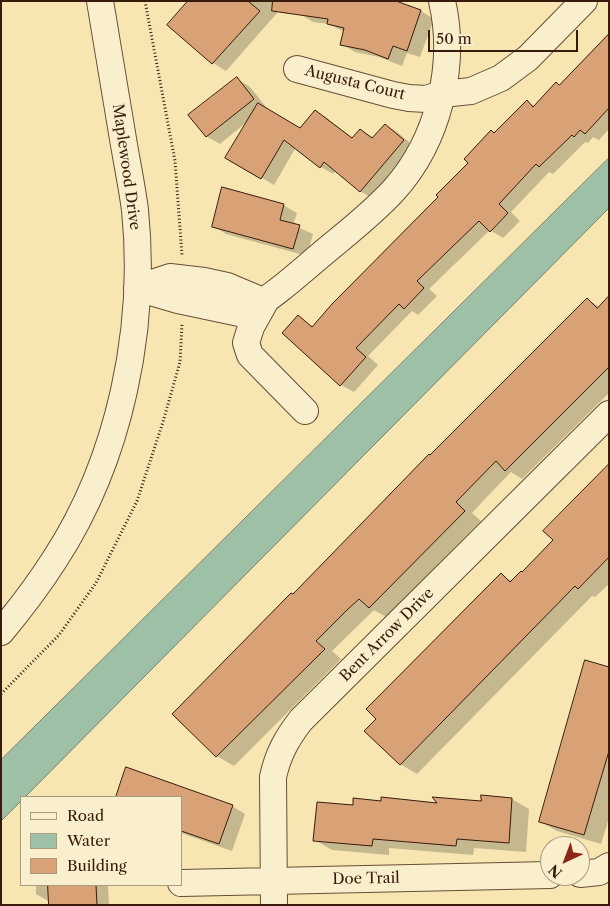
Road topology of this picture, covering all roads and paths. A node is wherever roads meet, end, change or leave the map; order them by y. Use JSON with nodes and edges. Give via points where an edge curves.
{"nodes":[{"id":1,"x":100,"y":1,"type":"edge"},
{"id":2,"x":146,"y":1,"type":"edge"},
{"id":3,"x":442,"y":1,"type":"edge"},
{"id":4,"x":584,"y":1,"type":"edge"},
{"id":5,"x":297,"y":68,"type":"dead end"},
{"id":6,"x":442,"y":94,"type":"junction"},
{"id":7,"x":182,"y":258,"type":"dead end"},
{"id":8,"x":137,"y":288,"type":"junction"},
{"id":9,"x":265,"y":302,"type":"junction"},
{"id":10,"x":183,"y":320,"type":"dead end"},
{"id":11,"x":305,"y":411,"type":"dead end"},
{"id":12,"x":609,"y":414,"type":"edge"},
{"id":13,"x":1,"y":632,"type":"edge"},
{"id":14,"x":1,"y":694,"type":"edge"},
{"id":15,"x":609,"y":866,"type":"edge"},
{"id":16,"x":590,"y":873,"type":"edge"},
{"id":17,"x":540,"y":876,"type":"edge"},
{"id":18,"x":182,"y":884,"type":"edge"},
{"id":19,"x":274,"y":893,"type":"edge"}],
"edges":[{"from":1,"to":8,"type":"street","name":"Maplewood Drive","via":[[135,210]]},
{"from":2,"to":7,"type":"path","via":[[175,162]]},
{"from":3,"to":6,"type":"street","via":[[447,38]]},
{"from":4,"to":6,"type":"street","name":"Augusta Court","via":[[528,58],[501,78],[471,91]]},
{"from":5,"to":6,"type":"street","name":"Augusta Court","via":[[393,96],[426,99]]},
{"from":6,"to":9,"type":"street","via":[[429,135],[414,164],[395,189]]},
{"from":8,"to":9,"type":"street","via":[[244,314]]},
{"from":8,"to":13,"type":"street","name":"Maplewood Drive","via":[[133,343],[106,454],[84,507],[56,557]]},
{"from":9,"to":11,"type":"street","via":[[246,343],[250,355]]},
{"from":10,"to":14,"type":"path","via":[[180,362],[137,501],[96,583],[59,635]]},
{"from":12,"to":19,"type":"street","name":"Bent Arrow Drive","via":[[291,733],[276,762],[273,777]]},
{"from":15,"to":16,"type":"street"},
{"from":17,"to":19,"type":"street","name":"Doe Trail"},
{"from":18,"to":19,"type":"street","name":"Doe Trail"}]}
